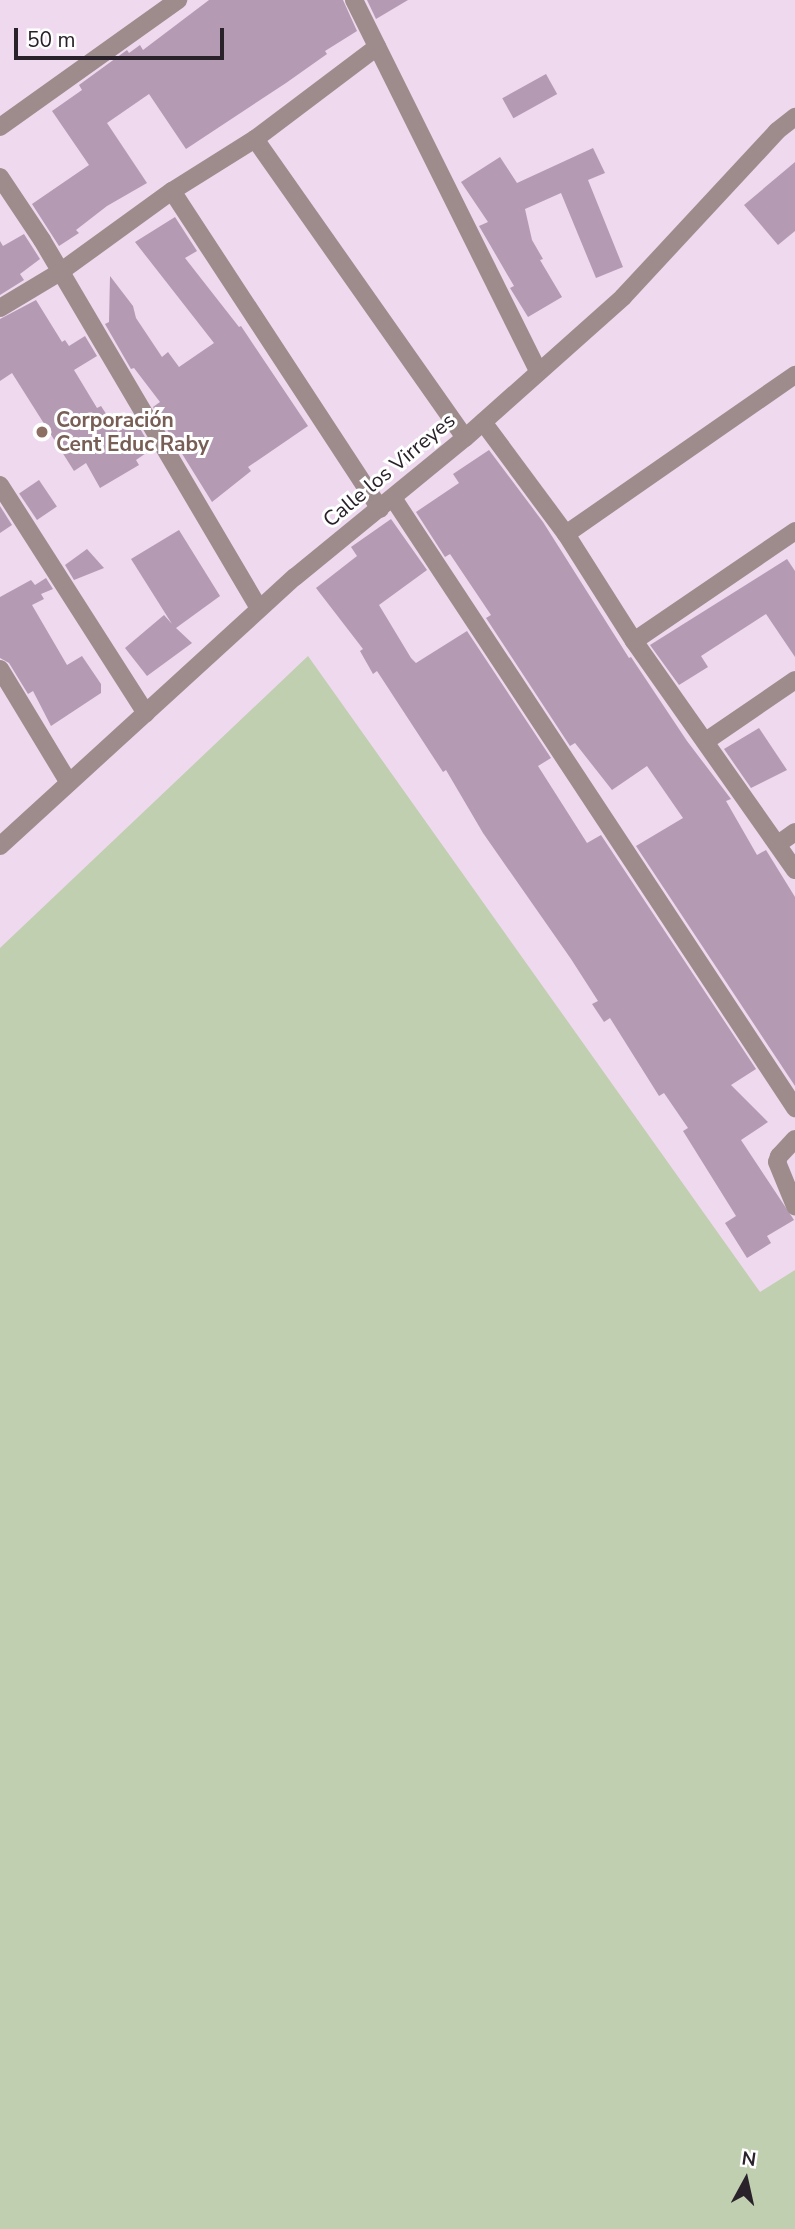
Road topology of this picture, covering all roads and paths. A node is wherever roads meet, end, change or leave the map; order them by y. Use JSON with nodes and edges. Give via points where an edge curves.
{"nodes":[{"id":1,"x":178,"y":0,"type":"edge"},
{"id":2,"x":354,"y":0,"type":"edge"},
{"id":3,"x":377,"y":47,"type":"junction"},
{"id":4,"x":795,"y":117,"type":"edge"},
{"id":5,"x":0,"y":127,"type":"edge"},
{"id":6,"x":255,"y":139,"type":"junction"},
{"id":7,"x":0,"y":177,"type":"edge"},
{"id":8,"x":172,"y":191,"type":"junction"},
{"id":9,"x":60,"y":272,"type":"junction"},
{"id":10,"x":0,"y":308,"type":"edge"},
{"id":11,"x":538,"y":372,"type":"junction"},
{"id":12,"x":795,"y":375,"type":"edge"},
{"id":13,"x":483,"y":422,"type":"junction"},
{"id":14,"x":465,"y":438,"type":"junction"},
{"id":15,"x":0,"y":485,"type":"edge"},
{"id":16,"x":386,"y":503,"type":"junction"},
{"id":17,"x":795,"y":531,"type":"edge"},
{"id":18,"x":565,"y":534,"type":"junction"},
{"id":19,"x":259,"y":609,"type":"junction"},
{"id":20,"x":634,"y":641,"type":"junction"},
{"id":21,"x":0,"y":669,"type":"edge"},
{"id":22,"x":795,"y":680,"type":"edge"},
{"id":23,"x":146,"y":713,"type":"junction"},
{"id":24,"x":706,"y":741,"type":"junction"},
{"id":25,"x":69,"y":783,"type":"junction"},
{"id":26,"x":795,"y":832,"type":"edge"},
{"id":27,"x":778,"y":844,"type":"junction"},
{"id":28,"x":0,"y":846,"type":"edge"},
{"id":29,"x":795,"y":870,"type":"edge"},
{"id":30,"x":795,"y":1108,"type":"edge"},
{"id":31,"x":795,"y":1139,"type":"edge"},
{"id":32,"x":795,"y":1206,"type":"edge"}],
"edges":[{"from":1,"to":5,"type":"street"},
{"from":2,"to":3,"type":"street"},
{"from":3,"to":6,"type":"street"},
{"from":3,"to":11,"type":"street"},
{"from":4,"to":11,"type":"street","name":"Calle los Virreyes","via":[[622,297]]},
{"from":6,"to":8,"type":"street"},
{"from":6,"to":14,"type":"street"},
{"from":7,"to":9,"type":"street"},
{"from":8,"to":9,"type":"street"},
{"from":8,"to":16,"type":"street"},
{"from":9,"to":10,"type":"street"},
{"from":9,"to":19,"type":"street"},
{"from":11,"to":13,"type":"street","name":"Calle los Virreyes"},
{"from":12,"to":18,"type":"street"},
{"from":13,"to":14,"type":"street","name":"Calle los Virreyes"},
{"from":13,"to":18,"type":"street"},
{"from":14,"to":16,"type":"street","name":"Calle los Virreyes"},
{"from":15,"to":23,"type":"street"},
{"from":16,"to":19,"type":"street","name":"Calle los Virreyes"},
{"from":16,"to":30,"type":"street"},
{"from":17,"to":20,"type":"street"},
{"from":18,"to":20,"type":"street"},
{"from":19,"to":23,"type":"street","name":"Calle los Virreyes"},
{"from":20,"to":24,"type":"street"},
{"from":21,"to":25,"type":"street"},
{"from":22,"to":24,"type":"street"},
{"from":23,"to":25,"type":"street","name":"Calle los Virreyes"},
{"from":24,"to":27,"type":"street"},
{"from":25,"to":28,"type":"street","name":"Calle los Virreyes"},
{"from":26,"to":27,"type":"street"},
{"from":27,"to":29,"type":"street"},
{"from":31,"to":32,"type":"street","via":[[778,1162]]}]}
